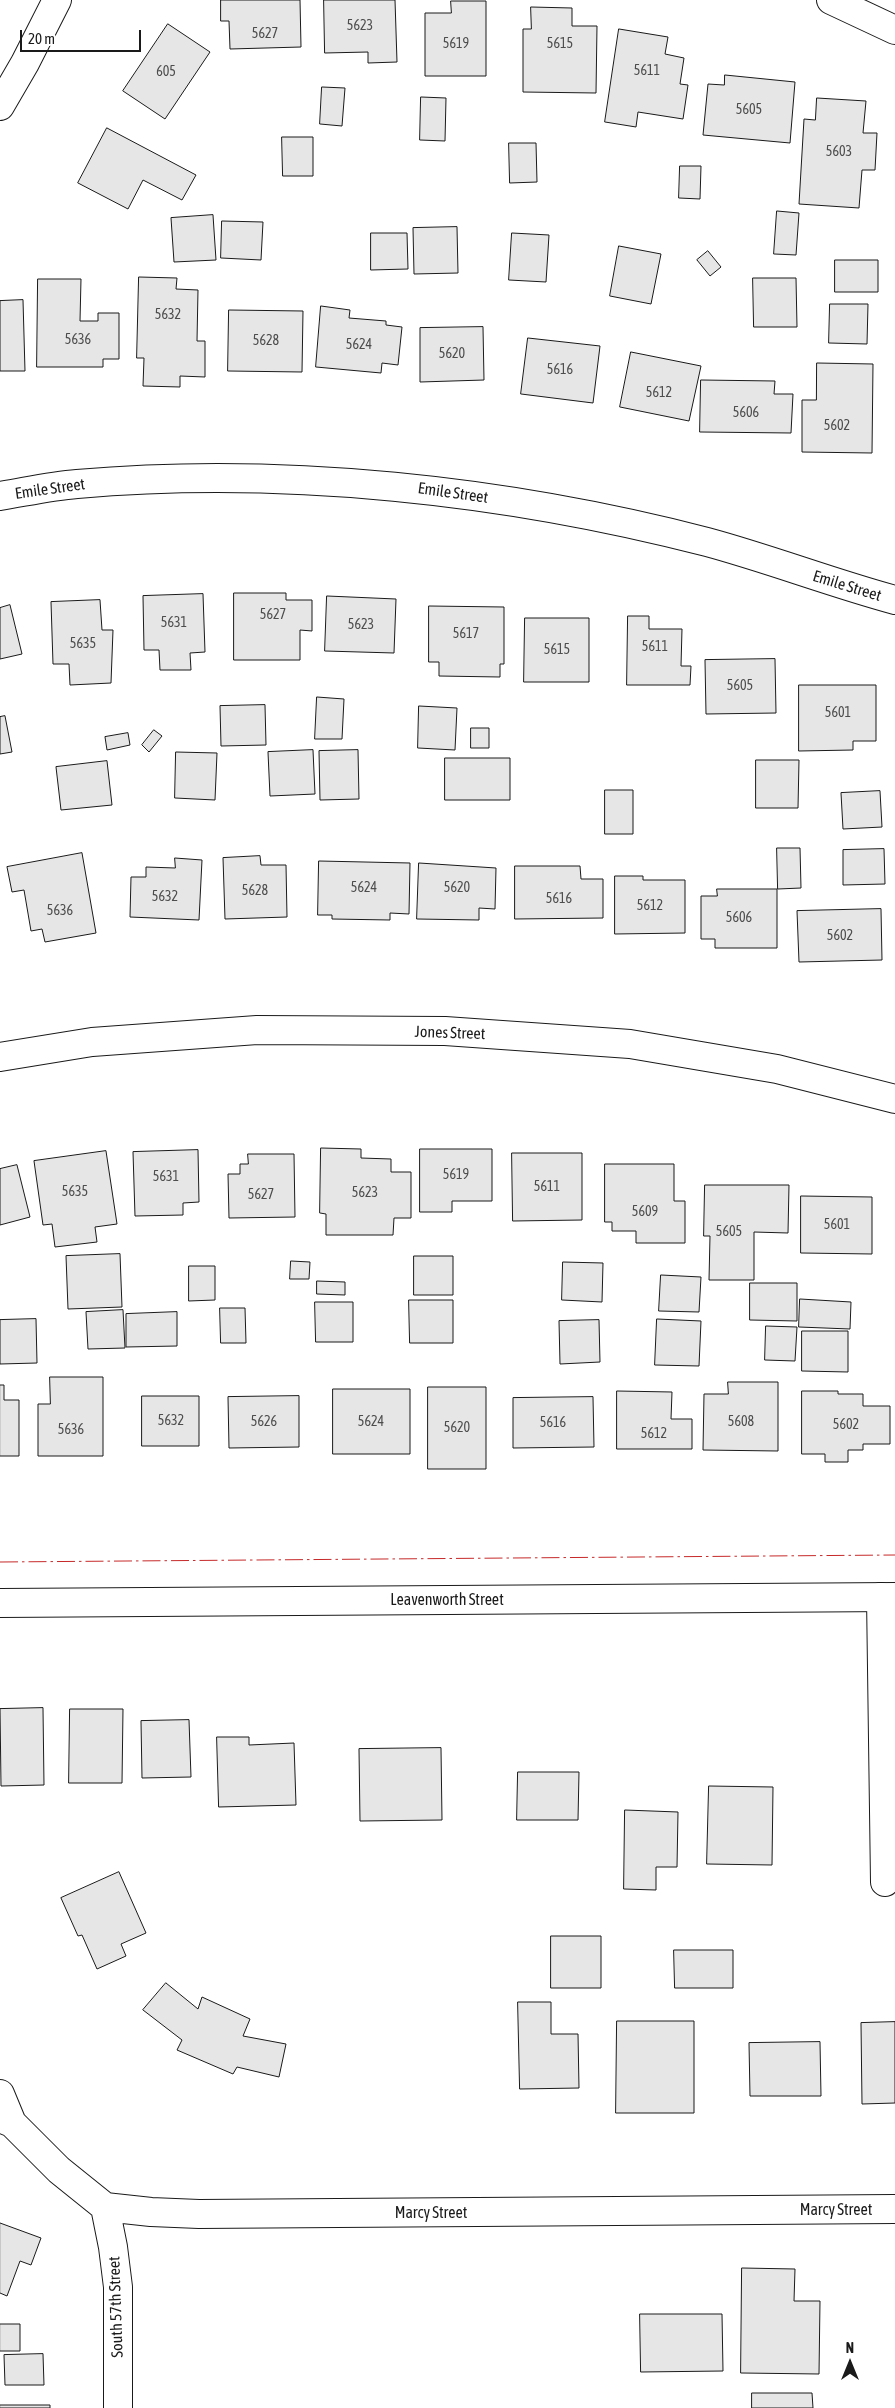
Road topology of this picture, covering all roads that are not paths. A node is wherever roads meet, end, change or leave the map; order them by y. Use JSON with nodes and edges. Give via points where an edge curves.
{"nodes":[{"id":1,"x":57,"y":0,"type":"edge"},
{"id":2,"x":831,"y":0,"type":"edge"},
{"id":3,"x":895,"y":30,"type":"edge"},
{"id":4,"x":0,"y":106,"type":"edge"},
{"id":5,"x":0,"y":496,"type":"edge"},
{"id":6,"x":895,"y":600,"type":"edge"},
{"id":7,"x":0,"y":1057,"type":"edge"},
{"id":8,"x":895,"y":1099,"type":"edge"},
{"id":9,"x":888,"y":1597,"type":"edge"},
{"id":10,"x":0,"y":1603,"type":"edge"},
{"id":11,"x":885,"y":1882,"type":"dead end"},
{"id":12,"x":0,"y":2094,"type":"edge"},
{"id":13,"x":6,"y":2120,"type":"edge"},
{"id":14,"x":105,"y":2207,"type":"junction"},
{"id":15,"x":895,"y":2209,"type":"edge"},
{"id":16,"x":118,"y":2408,"type":"edge"}],
"edges":[{"from":1,"to":4,"type":"street"},
{"from":2,"to":3,"type":"street"},
{"from":5,"to":6,"type":"street","name":"Emile Street","via":[[75,484],[210,477],[404,486],[559,509],[708,542]]},
{"from":7,"to":8,"type":"street","name":"Jones Street","via":[[92,1042],[257,1030],[445,1031],[630,1044],[777,1069]]},
{"from":9,"to":10,"type":"street","name":"Leavenworth Street"},
{"from":9,"to":11,"type":"street"},
{"from":12,"to":13,"type":"street"},
{"from":13,"to":14,"type":"street","via":[[59,2170]]},
{"from":14,"to":15,"type":"street","name":"Marcy Street","via":[[199,2214]]},
{"from":14,"to":16,"type":"street","name":"South 57th Street","via":[[118,2286]]}]}
